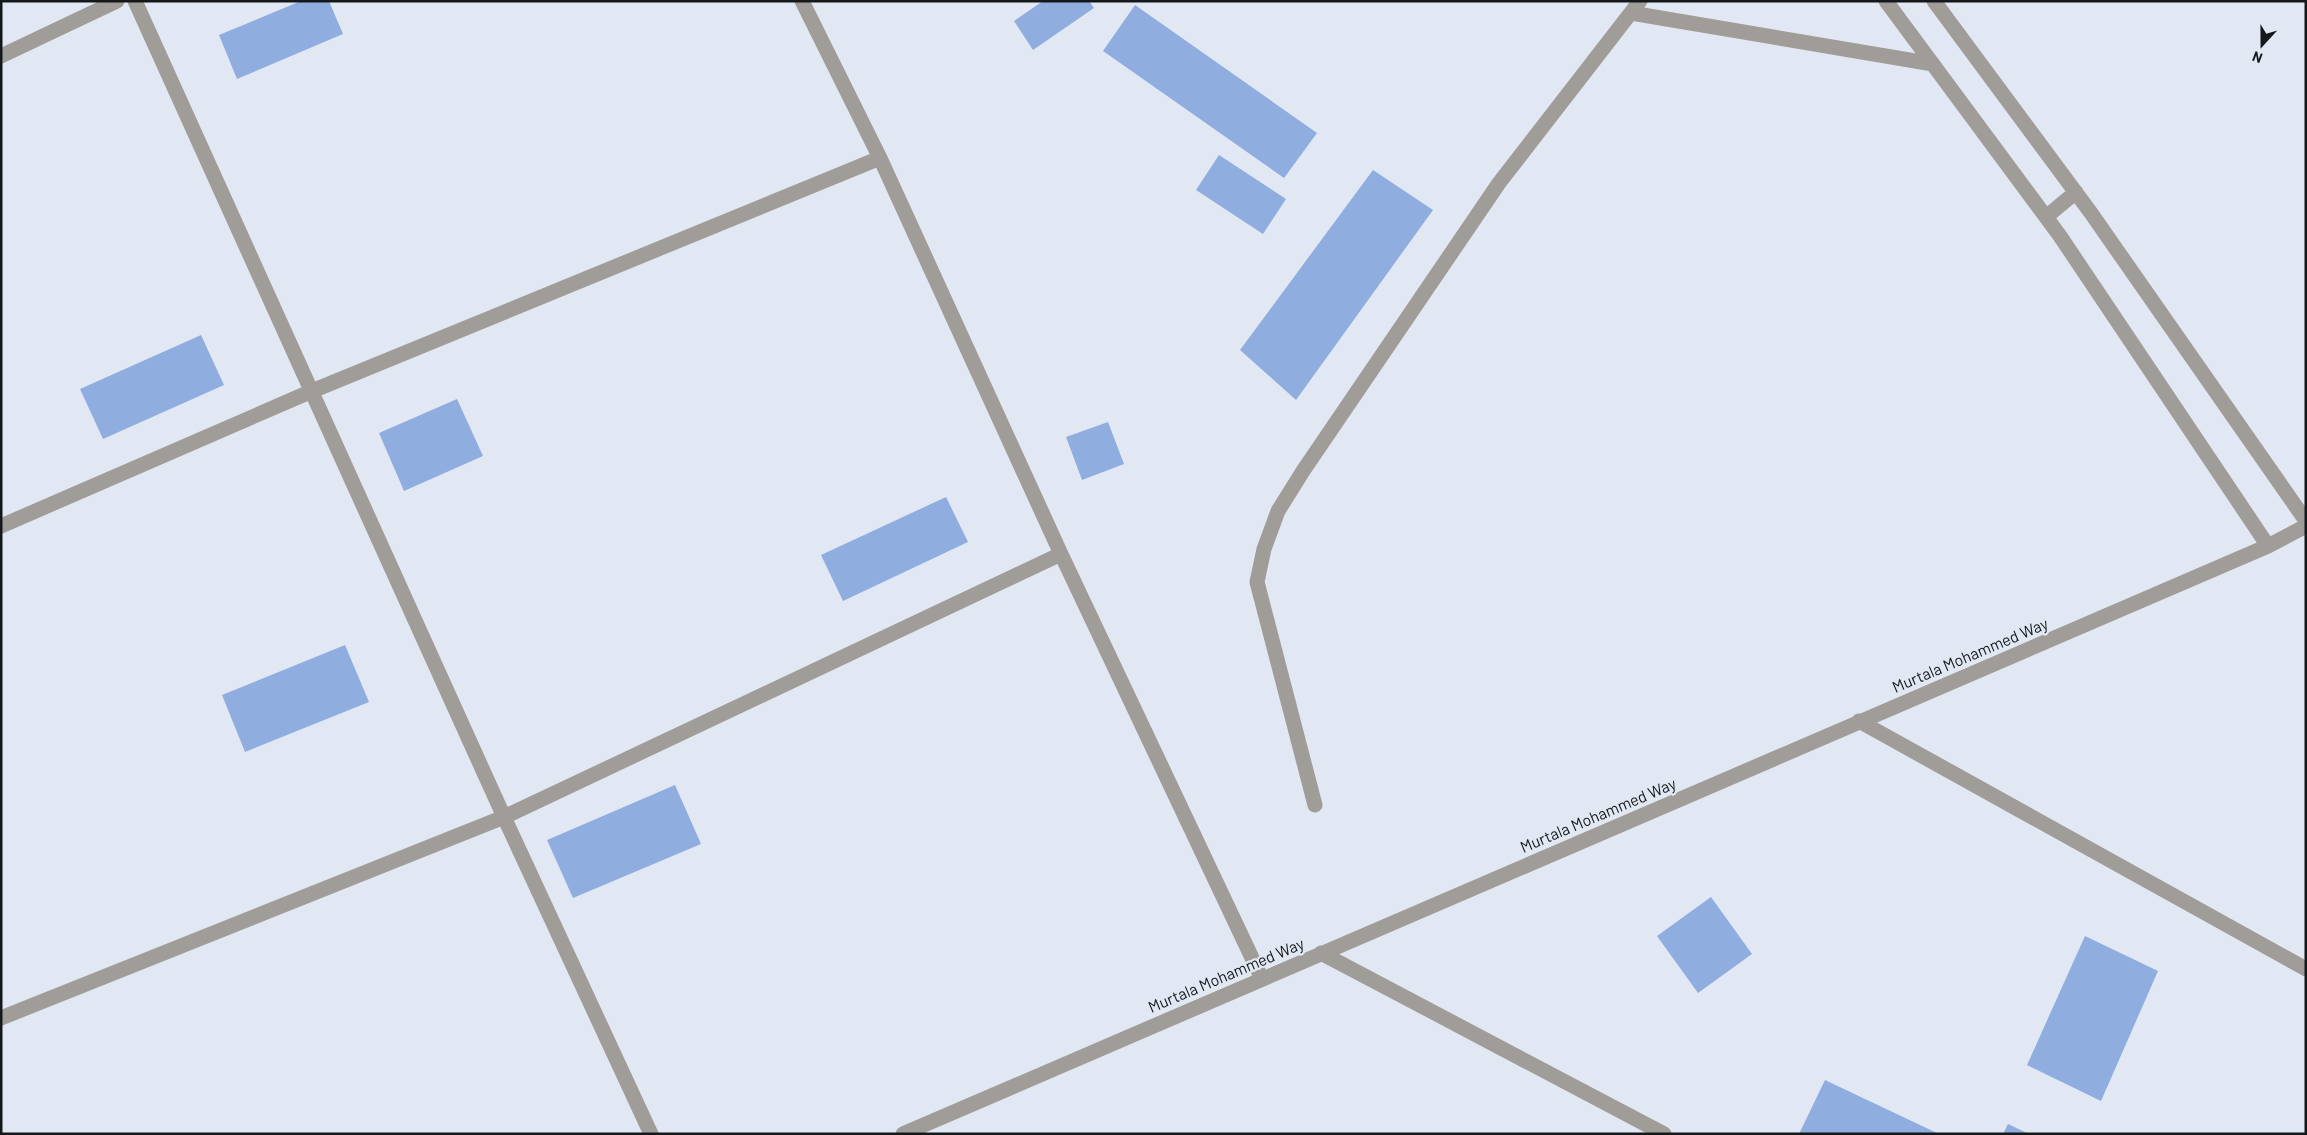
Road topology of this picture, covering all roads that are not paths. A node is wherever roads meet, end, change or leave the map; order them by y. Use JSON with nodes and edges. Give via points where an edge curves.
{"nodes":[{"id":1,"x":117,"y":1,"type":"edge"},
{"id":2,"x":136,"y":1,"type":"edge"},
{"id":3,"x":802,"y":1,"type":"edge"},
{"id":4,"x":1886,"y":1,"type":"edge"},
{"id":5,"x":1934,"y":1,"type":"edge"},
{"id":6,"x":1636,"y":7,"type":"edge"},
{"id":7,"x":1,"y":56,"type":"edge"},
{"id":8,"x":1933,"y":64,"type":"junction"},
{"id":9,"x":880,"y":158,"type":"junction"},
{"id":10,"x":2076,"y":192,"type":"junction"},
{"id":11,"x":2046,"y":217,"type":"junction"},
{"id":12,"x":312,"y":391,"type":"junction"},
{"id":13,"x":2306,"y":521,"type":"edge"},
{"id":14,"x":1,"y":526,"type":"edge"},
{"id":15,"x":2306,"y":526,"type":"edge"},
{"id":16,"x":2268,"y":546,"type":"junction"},
{"id":17,"x":1061,"y":554,"type":"junction"},
{"id":18,"x":1859,"y":721,"type":"junction"},
{"id":19,"x":1315,"y":805,"type":"dead end"},
{"id":20,"x":504,"y":816,"type":"junction"},
{"id":21,"x":1321,"y":953,"type":"junction"},
{"id":22,"x":2306,"y":969,"type":"edge"},
{"id":23,"x":1262,"y":979,"type":"junction"},
{"id":24,"x":1,"y":1018,"type":"edge"},
{"id":25,"x":651,"y":1134,"type":"edge"},
{"id":26,"x":903,"y":1134,"type":"edge"},
{"id":27,"x":1664,"y":1134,"type":"edge"}],
"edges":[{"from":1,"to":7,"type":"street"},
{"from":2,"to":12,"type":"street"},
{"from":3,"to":9,"type":"street"},
{"from":4,"to":8,"type":"street"},
{"from":5,"to":10,"type":"street"},
{"from":6,"to":8,"type":"street"},
{"from":6,"to":19,"type":"street","via":[[1499,183],[1278,511],[1256,582]]},
{"from":8,"to":11,"type":"street"},
{"from":9,"to":12,"type":"street"},
{"from":9,"to":17,"type":"street"},
{"from":10,"to":11,"type":"street"},
{"from":10,"to":13,"type":"street"},
{"from":11,"to":16,"type":"street"},
{"from":12,"to":14,"type":"street"},
{"from":12,"to":20,"type":"street"},
{"from":15,"to":16,"type":"street","name":"Murtala Mohammed Way"},
{"from":16,"to":18,"type":"street","name":"Murtala Mohammed Way"},
{"from":17,"to":20,"type":"street"},
{"from":17,"to":23,"type":"street"},
{"from":18,"to":21,"type":"street","name":"Murtala Mohammed Way"},
{"from":18,"to":22,"type":"street"},
{"from":20,"to":24,"type":"street"},
{"from":20,"to":25,"type":"street"},
{"from":21,"to":23,"type":"street","name":"Murtala Mohammed Way"},
{"from":21,"to":27,"type":"street"},
{"from":23,"to":26,"type":"street","name":"Murtala Mohammed Way"}]}
